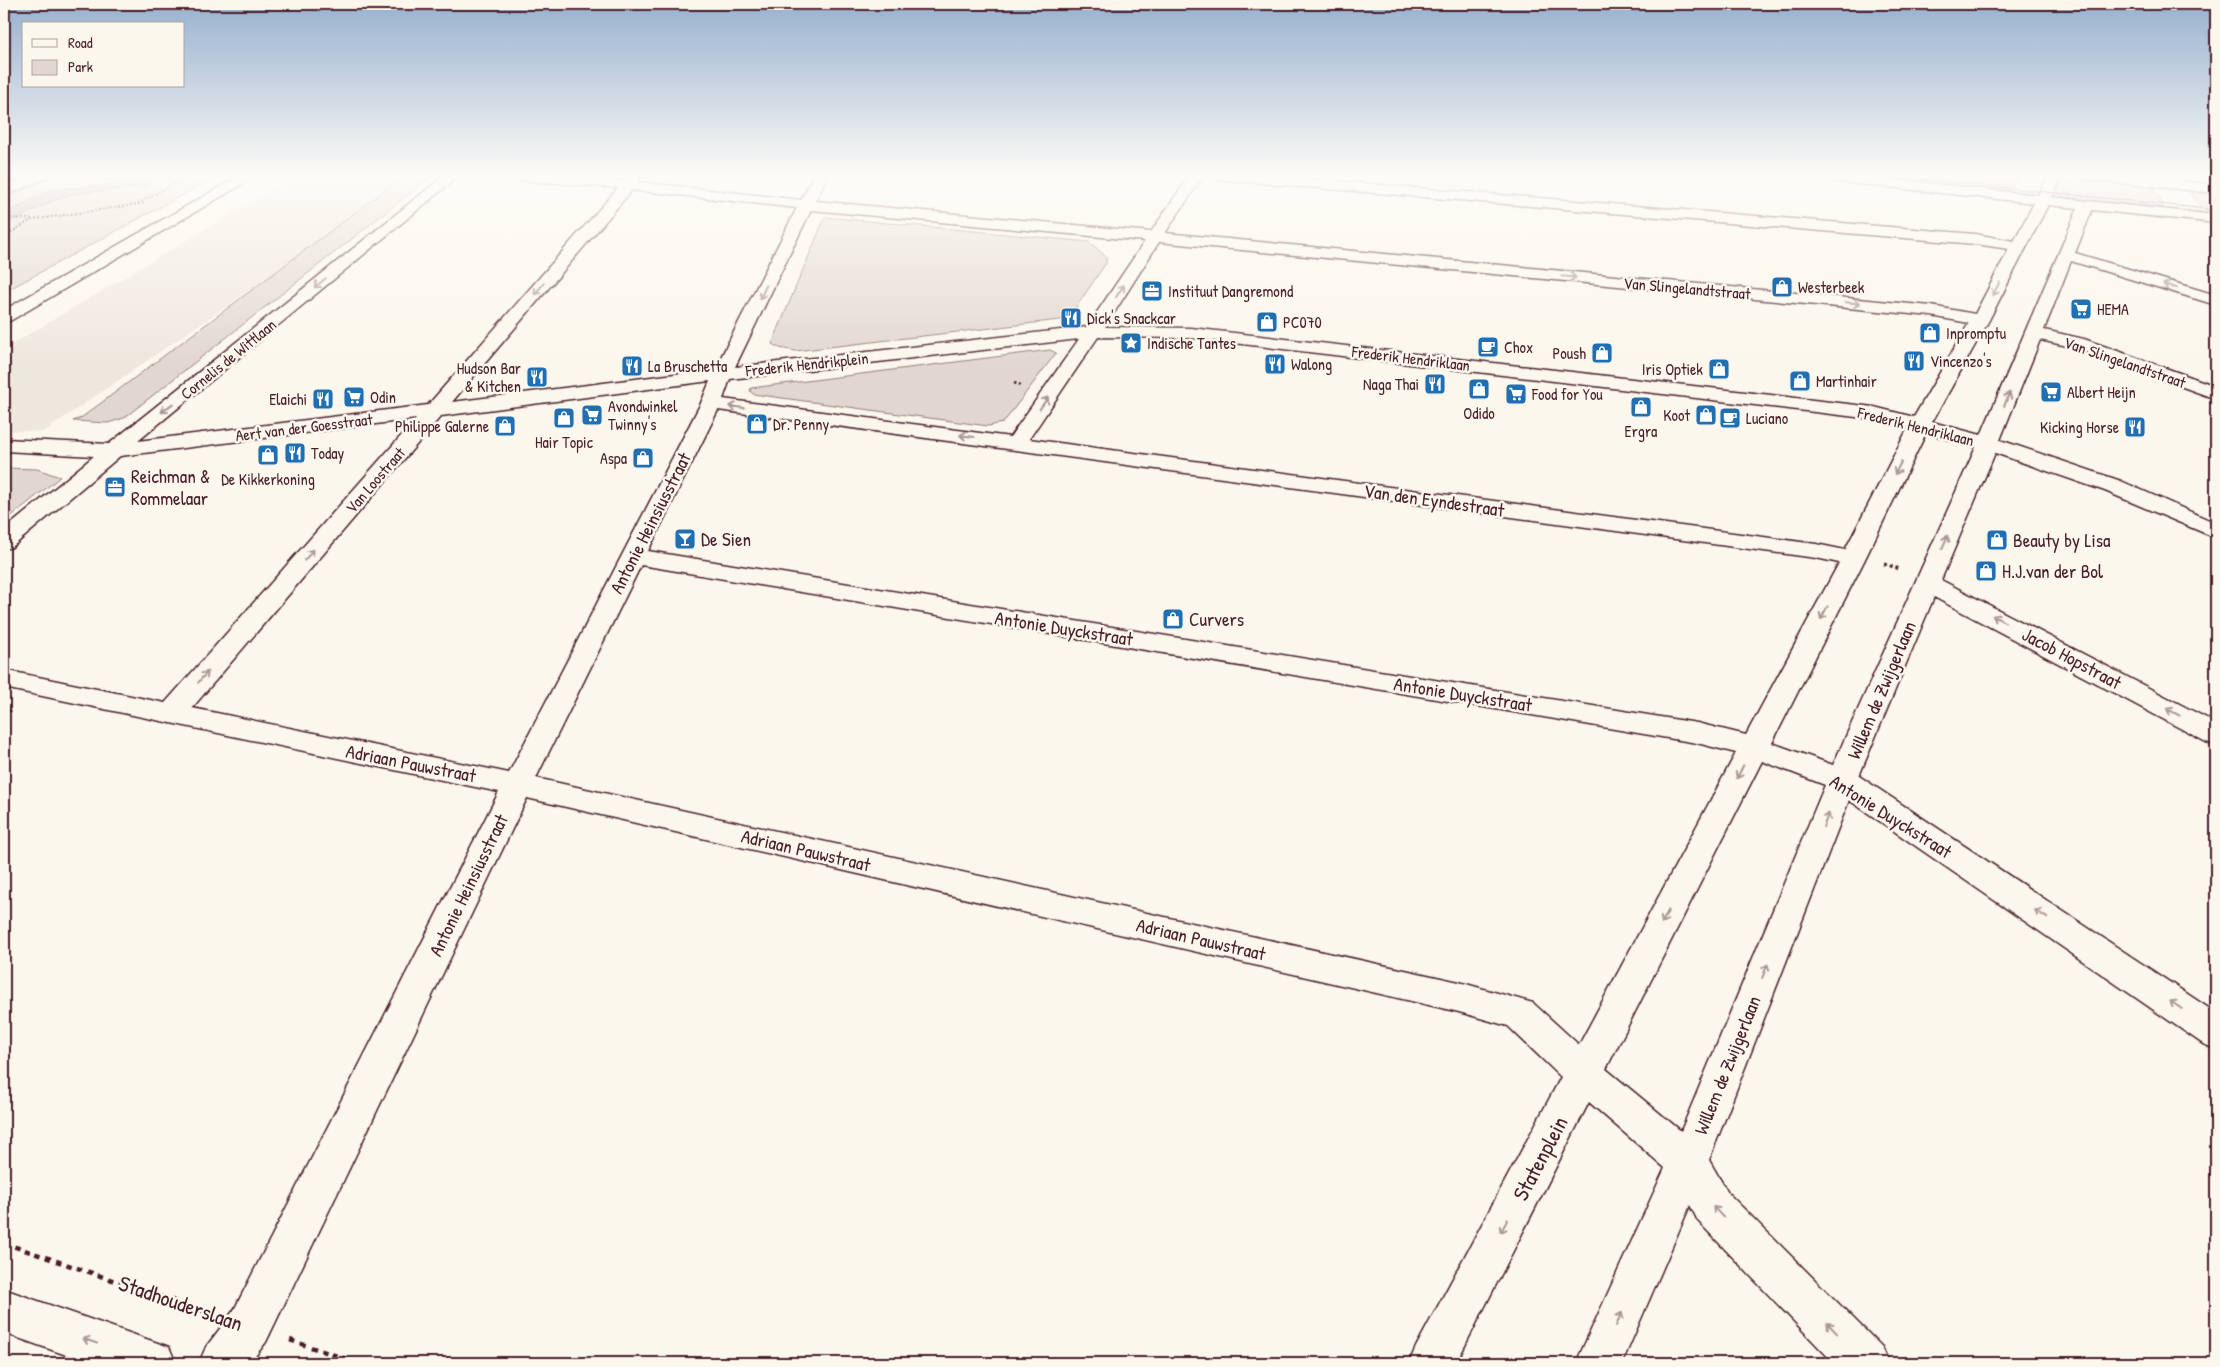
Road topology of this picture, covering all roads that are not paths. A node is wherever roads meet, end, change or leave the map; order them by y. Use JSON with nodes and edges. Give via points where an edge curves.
{"nodes":[{"id":1,"x":140,"y":239,"type":"edge"},
{"id":2,"x":375,"y":239,"type":"edge"},
{"id":3,"x":584,"y":239,"type":"edge"},
{"id":4,"x":790,"y":239,"type":"edge"},
{"id":5,"x":1154,"y":239,"type":"edge"},
{"id":6,"x":1174,"y":239,"type":"edge"},
{"id":7,"x":1973,"y":239,"type":"edge"},
{"id":8,"x":2022,"y":239,"type":"edge"},
{"id":9,"x":2073,"y":239,"type":"edge"},
{"id":10,"x":2018,"y":246,"type":"junction"},
{"id":11,"x":2066,"y":255,"type":"junction"},
{"id":12,"x":2216,"y":300,"type":"edge"},
{"id":13,"x":4,"y":317,"type":"edge"},
{"id":14,"x":1980,"y":320,"type":"junction"},
{"id":15,"x":1093,"y":332,"type":"junction"},
{"id":16,"x":2034,"y":333,"type":"junction"},
{"id":17,"x":717,"y":389,"type":"junction"},
{"id":18,"x":2216,"y":393,"type":"edge"},
{"id":19,"x":435,"y":411,"type":"junction"},
{"id":20,"x":1922,"y":426,"type":"junction"},
{"id":21,"x":1016,"y":442,"type":"junction"},
{"id":22,"x":1987,"y":443,"type":"junction"},
{"id":23,"x":4,"y":445,"type":"edge"},
{"id":24,"x":112,"y":451,"type":"junction"},
{"id":25,"x":2216,"y":531,"type":"edge"},
{"id":26,"x":4,"y":542,"type":"edge"},
{"id":27,"x":633,"y":556,"type":"junction"},
{"id":28,"x":1854,"y":557,"type":"junction"},
{"id":29,"x":1928,"y":580,"type":"junction"},
{"id":30,"x":4,"y":679,"type":"edge"},
{"id":31,"x":171,"y":714,"type":"junction"},
{"id":32,"x":2216,"y":735,"type":"edge"},
{"id":33,"x":1754,"y":746,"type":"junction"},
{"id":34,"x":1842,"y":780,"type":"junction"},
{"id":35,"x":518,"y":785,"type":"junction"},
{"id":36,"x":2216,"y":1033,"type":"edge"},
{"id":37,"x":1584,"y":1074,"type":"junction"},
{"id":38,"x":1688,"y":1162,"type":"junction"},
{"id":39,"x":4,"y":1311,"type":"edge"},
{"id":40,"x":153,"y":1363,"type":"edge"},
{"id":41,"x":222,"y":1363,"type":"edge"},
{"id":42,"x":1432,"y":1363,"type":"edge"},
{"id":43,"x":1599,"y":1363,"type":"edge"},
{"id":44,"x":1866,"y":1363,"type":"edge"}],
"edges":[{"from":1,"to":13,"type":"street"},
{"from":2,"to":24,"type":"street","name":"Cornelis de Wittlaan","one_way":true},
{"from":3,"to":19,"type":"street","name":"Van Loostraat","one_way":true},
{"from":4,"to":17,"type":"street","name":"Frederik Hendrikplein","one_way":true},
{"from":15,"to":5,"type":"street","one_way":true},
{"from":6,"to":14,"type":"street","name":"Van Slingelandtstraat","one_way":true,"via":[[1931,310]]},
{"from":7,"to":10,"type":"street"},
{"from":8,"to":10,"type":"street"},
{"from":9,"to":11,"type":"street","name":"Willem de Zwijgerlaan"},
{"from":10,"to":14,"type":"street","one_way":true},
{"from":12,"to":11,"type":"street","one_way":true},
{"from":11,"to":16,"type":"street","name":"Willem de Zwijgerlaan"},
{"from":14,"to":20,"type":"street","via":[[1930,406]]},
{"from":15,"to":17,"type":"street","name":"Frederik Hendrikplein"},
{"from":15,"to":20,"type":"street","name":"Frederik Hendriklaan","via":[[1191,333],[1874,413]]},
{"from":21,"to":15,"type":"street","one_way":true},
{"from":16,"to":18,"type":"street","name":"Van Slingelandtstraat","via":[[2078,343]]},
{"from":22,"to":16,"type":"street","name":"Willem de Zwijgerlaan","one_way":true},
{"from":17,"to":19,"type":"street","name":"Aert van der Goesstraat"},
{"from":21,"to":17,"type":"street","name":"Frederik Hendrikplein","one_way":true},
{"from":17,"to":27,"type":"street","name":"Antonie Heinsiusstraat"},
{"from":19,"to":24,"type":"street","name":"Aert van der Goesstraat"},
{"from":31,"to":19,"type":"street","name":"Van Loostraat","one_way":true},
{"from":20,"to":22,"type":"street","name":"Frederik Hendriklaan"},
{"from":20,"to":28,"type":"street","one_way":true,"via":[[1906,450]]},
{"from":21,"to":28,"type":"street","name":"Van den Eyndestraat"},
{"from":22,"to":25,"type":"street","name":"Frederik Hendriklaan","via":[[2113,486]]},
{"from":29,"to":22,"type":"street","name":"Willem de Zwijgerlaan","one_way":true},
{"from":23,"to":24,"type":"street","name":"Aert van der Goesstraat"},
{"from":24,"to":26,"type":"street","name":"Cornelis de Wittlaan"},
{"from":27,"to":33,"type":"street","name":"Antonie Duyckstraat","via":[[1697,733]]},
{"from":27,"to":35,"type":"street","name":"Antonie Heinsiusstraat"},
{"from":28,"to":33,"type":"street","one_way":true},
{"from":32,"to":29,"type":"street","name":"Jacob Hopstraat","one_way":true},
{"from":29,"to":34,"type":"street","name":"Willem de Zwijgerlaan"},
{"from":30,"to":31,"type":"street","name":"Adriaan Pauwstraat"},
{"from":31,"to":35,"type":"street","name":"Adriaan Pauwstraat"},
{"from":33,"to":34,"type":"street","name":"Antonie Duyckstraat"},
{"from":33,"to":37,"type":"street","one_way":true},
{"from":36,"to":34,"type":"street","name":"Antonie Duyckstraat","one_way":true},
{"from":38,"to":34,"type":"street","name":"Willem de Zwijgerlaan","one_way":true},
{"from":35,"to":37,"type":"street","name":"Adriaan Pauwstraat","via":[[1458,996],[1520,1014]]},
{"from":35,"to":41,"type":"street","name":"Antonie Heinsiusstraat","via":[[250,1326]]},
{"from":37,"to":38,"type":"street"},
{"from":37,"to":42,"type":"street","name":"Statenplein","one_way":true},
{"from":43,"to":38,"type":"street","one_way":true},
{"from":44,"to":38,"type":"street","one_way":true,"via":[[1713,1207]]},
{"from":40,"to":39,"type":"street","one_way":true}]}
